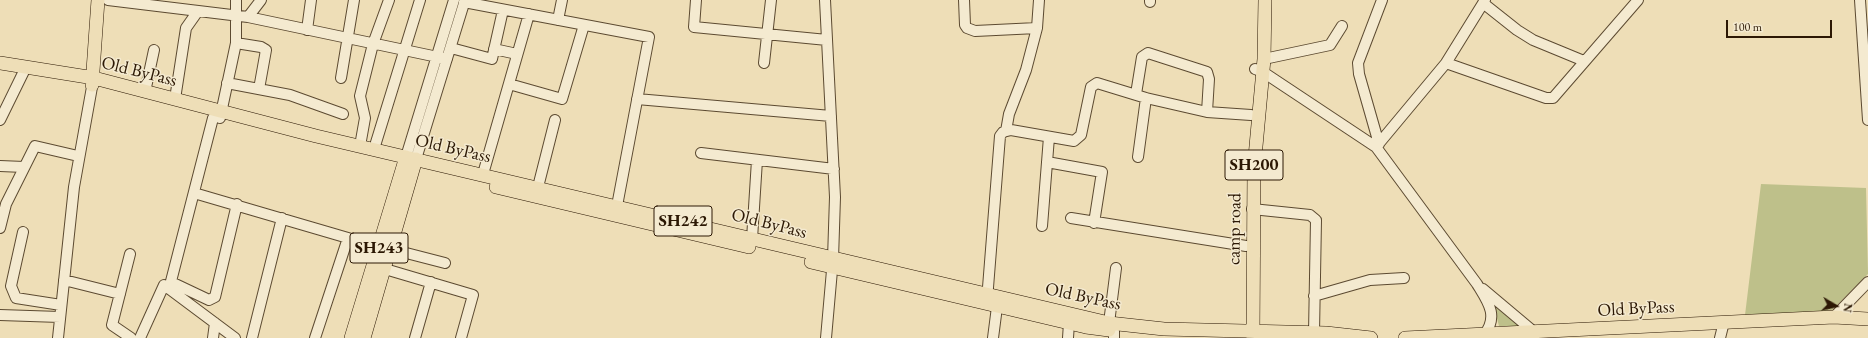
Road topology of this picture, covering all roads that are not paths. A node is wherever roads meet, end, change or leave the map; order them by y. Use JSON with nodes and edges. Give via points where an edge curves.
{"nodes":[{"id":1,"x":98,"y":0,"type":"edge"},
{"id":2,"x":108,"y":0,"type":"edge"},
{"id":3,"x":236,"y":0,"type":"edge"},
{"id":4,"x":262,"y":0,"type":"edge"},
{"id":5,"x":311,"y":0,"type":"edge"},
{"id":6,"x":354,"y":0,"type":"edge"},
{"id":7,"x":389,"y":0,"type":"edge"},
{"id":8,"x":420,"y":0,"type":"edge"},
{"id":9,"x":562,"y":0,"type":"edge"},
{"id":10,"x":696,"y":0,"type":"edge"},
{"id":11,"x":771,"y":0,"type":"edge"},
{"id":12,"x":825,"y":0,"type":"edge"},
{"id":13,"x":964,"y":0,"type":"edge"},
{"id":14,"x":1039,"y":0,"type":"edge"},
{"id":15,"x":1258,"y":0,"type":"edge"},
{"id":16,"x":1265,"y":0,"type":"edge"},
{"id":17,"x":1382,"y":0,"type":"edge"},
{"id":18,"x":1638,"y":0,"type":"edge"},
{"id":19,"x":1860,"y":0,"type":"edge"},
{"id":20,"x":461,"y":1,"type":"edge"},
{"id":21,"x":134,"y":2,"type":"edge"},
{"id":22,"x":1484,"y":2,"type":"edge"},
{"id":23,"x":503,"y":10,"type":"junction"},
{"id":24,"x":198,"y":11,"type":"junction"},
{"id":25,"x":528,"y":14,"type":"junction"},
{"id":26,"x":236,"y":16,"type":"junction"},
{"id":27,"x":248,"y":17,"type":"junction"},
{"id":28,"x":558,"y":20,"type":"junction"},
{"id":29,"x":584,"y":25,"type":"junction"},
{"id":30,"x":1342,"y":26,"type":"dead end"},
{"id":31,"x":1037,"y":28,"type":"junction"},
{"id":32,"x":307,"y":30,"type":"junction"},
{"id":33,"x":768,"y":34,"type":"junction"},
{"id":34,"x":348,"y":38,"type":"junction"},
{"id":35,"x":827,"y":40,"type":"junction"},
{"id":36,"x":236,"y":43,"type":"junction"},
{"id":37,"x":373,"y":44,"type":"junction"},
{"id":38,"x":451,"y":48,"type":"junction"},
{"id":39,"x":494,"y":49,"type":"junction"},
{"id":40,"x":154,"y":50,"type":"dead end"},
{"id":41,"x":405,"y":50,"type":"junction"},
{"id":42,"x":517,"y":54,"type":"junction"},
{"id":43,"x":442,"y":58,"type":"junction"},
{"id":44,"x":1584,"y":61,"type":"junction"},
{"id":45,"x":0,"y":63,"type":"edge"},
{"id":46,"x":764,"y":63,"type":"dead end"},
{"id":47,"x":1446,"y":63,"type":"junction"},
{"id":48,"x":1261,"y":67,"type":"junction"},
{"id":49,"x":0,"y":70,"type":"edge"},
{"id":50,"x":25,"y":70,"type":"junction"},
{"id":51,"x":342,"y":78,"type":"dead end"},
{"id":52,"x":93,"y":83,"type":"junction"},
{"id":53,"x":227,"y":83,"type":"junction"},
{"id":54,"x":509,"y":84,"type":"junction"},
{"id":55,"x":259,"y":89,"type":"junction"},
{"id":56,"x":145,"y":92,"type":"junction"},
{"id":57,"x":1141,"y":96,"type":"junction"},
{"id":58,"x":176,"y":99,"type":"junction"},
{"id":59,"x":637,"y":99,"type":"junction"},
{"id":60,"x":1207,"y":112,"type":"junction"},
{"id":61,"x":343,"y":114,"type":"dead end"},
{"id":62,"x":1251,"y":115,"type":"junction"},
{"id":63,"x":218,"y":116,"type":"junction"},
{"id":64,"x":831,"y":116,"type":"junction"},
{"id":65,"x":0,"y":120,"type":"edge"},
{"id":66,"x":555,"y":120,"type":"dead end"},
{"id":67,"x":1868,"y":120,"type":"edge"},
{"id":68,"x":1006,"y":131,"type":"junction"},
{"id":69,"x":1049,"y":137,"type":"junction"},
{"id":70,"x":360,"y":146,"type":"junction"},
{"id":71,"x":1378,"y":146,"type":"junction"},
{"id":72,"x":374,"y":149,"type":"junction"},
{"id":73,"x":701,"y":153,"type":"dead end"},
{"id":74,"x":78,"y":156,"type":"junction"},
{"id":75,"x":1138,"y":156,"type":"dead end"},
{"id":76,"x":757,"y":160,"type":"junction"},
{"id":77,"x":410,"y":161,"type":"junction"},
{"id":78,"x":1047,"y":162,"type":"junction"},
{"id":79,"x":0,"y":166,"type":"edge"},
{"id":80,"x":24,"y":167,"type":"junction"},
{"id":81,"x":834,"y":169,"type":"junction"},
{"id":82,"x":483,"y":174,"type":"junction"},
{"id":83,"x":538,"y":187,"type":"junction"},
{"id":84,"x":194,"y":193,"type":"junction"},
{"id":85,"x":237,"y":204,"type":"junction"},
{"id":86,"x":617,"y":206,"type":"junction"},
{"id":87,"x":1252,"y":209,"type":"junction"},
{"id":88,"x":2,"y":212,"type":"edge"},
{"id":89,"x":282,"y":218,"type":"junction"},
{"id":90,"x":1070,"y":218,"type":"dead end"},
{"id":91,"x":1094,"y":223,"type":"junction"},
{"id":92,"x":1042,"y":226,"type":"dead end"},
{"id":93,"x":0,"y":228,"type":"edge"},
{"id":94,"x":23,"y":232,"type":"dead end"},
{"id":95,"x":729,"y":237,"type":"junction"},
{"id":96,"x":348,"y":238,"type":"junction"},
{"id":97,"x":752,"y":239,"type":"junction"},
{"id":98,"x":1246,"y":246,"type":"junction"},
{"id":99,"x":385,"y":248,"type":"junction"},
{"id":100,"x":130,"y":254,"type":"dead end"},
{"id":101,"x":445,"y":263,"type":"dead end"},
{"id":102,"x":833,"y":263,"type":"junction"},
{"id":103,"x":1116,"y":268,"type":"dead end"},
{"id":104,"x":385,"y":269,"type":"junction"},
{"id":105,"x":1404,"y":278,"type":"dead end"},
{"id":106,"x":64,"y":280,"type":"junction"},
{"id":107,"x":430,"y":282,"type":"junction"},
{"id":108,"x":1868,"y":282,"type":"edge"},
{"id":109,"x":1477,"y":284,"type":"junction"},
{"id":110,"x":0,"y":285,"type":"edge"},
{"id":111,"x":170,"y":285,"type":"junction"},
{"id":112,"x":10,"y":286,"type":"junction"},
{"id":113,"x":120,"y":294,"type":"junction"},
{"id":114,"x":1314,"y":296,"type":"junction"},
{"id":115,"x":992,"y":300,"type":"junction"},
{"id":116,"x":61,"y":305,"type":"junction"},
{"id":117,"x":0,"y":315,"type":"edge"},
{"id":118,"x":60,"y":317,"type":"junction"},
{"id":119,"x":1834,"y":317,"type":"junction"},
{"id":120,"x":1868,"y":319,"type":"edge"},
{"id":121,"x":1724,"y":322,"type":"junction"},
{"id":122,"x":1069,"y":323,"type":"junction"},
{"id":123,"x":215,"y":324,"type":"junction"},
{"id":124,"x":1113,"y":331,"type":"edge"},
{"id":125,"x":1533,"y":331,"type":"junction"},
{"id":126,"x":1314,"y":333,"type":"junction"},
{"id":127,"x":1250,"y":334,"type":"edge"},
{"id":128,"x":1484,"y":335,"type":"junction"},
{"id":129,"x":58,"y":338,"type":"edge"},
{"id":130,"x":131,"y":338,"type":"edge"},
{"id":131,"x":140,"y":338,"type":"edge"},
{"id":132,"x":213,"y":338,"type":"edge"},
{"id":133,"x":235,"y":338,"type":"edge"},
{"id":134,"x":252,"y":338,"type":"edge"},
{"id":135,"x":315,"y":338,"type":"edge"},
{"id":136,"x":351,"y":338,"type":"edge"},
{"id":137,"x":364,"y":338,"type":"edge"},
{"id":138,"x":415,"y":338,"type":"edge"},
{"id":139,"x":461,"y":338,"type":"edge"},
{"id":140,"x":826,"y":338,"type":"edge"},
{"id":141,"x":993,"y":338,"type":"edge"},
{"id":142,"x":1068,"y":338,"type":"edge"},
{"id":143,"x":1221,"y":338,"type":"edge"},
{"id":144,"x":1371,"y":338,"type":"edge"},
{"id":145,"x":1405,"y":338,"type":"edge"},
{"id":146,"x":1720,"y":338,"type":"edge"}],
"edges":[{"from":1,"to":52,"type":"main road"},
{"from":2,"to":21,"type":"street"},
{"from":3,"to":26,"type":"street"},
{"from":4,"to":27,"type":"street"},
{"from":5,"to":32,"type":"street"},
{"from":6,"to":34,"type":"street"},
{"from":7,"to":37,"type":"street"},
{"from":8,"to":41,"type":"street"},
{"from":9,"to":28,"type":"street"},
{"from":10,"to":33,"type":"street","via":[[694,27]]},
{"from":11,"to":33,"type":"street"},
{"from":12,"to":35,"type":"street"},
{"from":13,"to":31,"type":"street","via":[[965,25],[971,30]]},
{"from":14,"to":31,"type":"street"},
{"from":15,"to":48,"type":"main road","name":"camp road","number":"SH200"},
{"from":16,"to":48,"type":"main road","name":"camp road","number":"SH200"},
{"from":17,"to":71,"type":"street","via":[[1358,63]]},
{"from":18,"to":44,"type":"street"},
{"from":19,"to":67,"type":"street"},
{"from":20,"to":23,"type":"street"},
{"from":20,"to":38,"type":"street"},
{"from":20,"to":43,"type":"street"},
{"from":21,"to":24,"type":"street"},
{"from":22,"to":44,"type":"street","via":[[1533,40]]},
{"from":22,"to":47,"type":"street"},
{"from":23,"to":25,"type":"street"},
{"from":23,"to":39,"type":"street"},
{"from":24,"to":26,"type":"street"},
{"from":24,"to":58,"type":"street","via":[[186,28]]},
{"from":25,"to":28,"type":"street"},
{"from":25,"to":42,"type":"street"},
{"from":26,"to":27,"type":"street"},
{"from":26,"to":36,"type":"street"},
{"from":27,"to":32,"type":"street"},
{"from":28,"to":29,"type":"street"},
{"from":29,"to":54,"type":"street","via":[[562,99]]},
{"from":29,"to":59,"type":"street","via":[[649,37]]},
{"from":30,"to":48,"type":"street","via":[[1330,45]]},
{"from":31,"to":68,"type":"street","via":[[1026,70],[1009,114]]},
{"from":32,"to":34,"type":"street"},
{"from":33,"to":35,"type":"street"},
{"from":33,"to":46,"type":"street"},
{"from":34,"to":37,"type":"street"},
{"from":34,"to":51,"type":"street"},
{"from":35,"to":64,"type":"street"},
{"from":36,"to":53,"type":"street"},
{"from":36,"to":55,"type":"street","via":[[261,46],[266,50]]},
{"from":37,"to":41,"type":"street"},
{"from":37,"to":70,"type":"street","via":[[360,96],[365,118]]},
{"from":38,"to":39,"type":"street","via":[[492,59]]},
{"from":38,"to":43,"type":"street"},
{"from":39,"to":42,"type":"street"},
{"from":40,"to":56,"type":"street"},
{"from":41,"to":43,"type":"street"},
{"from":41,"to":72,"type":"street"},
{"from":42,"to":54,"type":"street"},
{"from":43,"to":77,"type":"street"},
{"from":44,"to":47,"type":"street","via":[[1556,96],[1550,98]]},
{"from":45,"to":50,"type":"main road","name":"Old ByPass","number":"SH242"},
{"from":47,"to":71,"type":"street"},
{"from":48,"to":62,"type":"main road","name":"camp road","number":"SH200"},
{"from":48,"to":71,"type":"street"},
{"from":48,"to":87,"type":"main road","name":"camp road","number":"SH200"},
{"from":49,"to":50,"type":"main road"},
{"from":50,"to":52,"type":"main road","name":"Old ByPass","number":"SH242"},
{"from":50,"to":65,"type":"street"},
{"from":52,"to":56,"type":"main road","name":"Old ByPass","number":"SH242"},
{"from":52,"to":63,"type":"main road"},
{"from":52,"to":74,"type":"street"},
{"from":53,"to":55,"type":"street"},
{"from":53,"to":63,"type":"street"},
{"from":54,"to":82,"type":"street"},
{"from":55,"to":61,"type":"street","via":[[290,95]]},
{"from":56,"to":58,"type":"main road","name":"Old ByPass","number":"SH242"},
{"from":57,"to":60,"type":"street"},
{"from":57,"to":60,"type":"street","via":[[1142,57],[1148,53],[1207,72]]},
{"from":57,"to":69,"type":"street","via":[[1094,83],[1091,86],[1079,138],[1074,141]]},
{"from":57,"to":75,"type":"street"},
{"from":58,"to":63,"type":"main road","name":"Old ByPass","number":"SH242"},
{"from":59,"to":64,"type":"street"},
{"from":59,"to":86,"type":"street"},
{"from":60,"to":62,"type":"street"},
{"from":62,"to":98,"type":"main road","name":"camp road","number":"SH200","via":[[1247,167]]},
{"from":63,"to":70,"type":"main road","name":"Old ByPass","number":"SH242"},
{"from":63,"to":77,"type":"main road"},
{"from":63,"to":84,"type":"street"},
{"from":64,"to":81,"type":"street"},
{"from":66,"to":83,"type":"street"},
{"from":68,"to":69,"type":"street"},
{"from":68,"to":115,"type":"street","via":[[1000,136]]},
{"from":69,"to":78,"type":"street"},
{"from":70,"to":72,"type":"main road","name":"Old ByPass","number":"SH242"},
{"from":71,"to":109,"type":"street"},
{"from":72,"to":77,"type":"main road","name":"Old ByPass","number":"SH242"},
{"from":73,"to":76,"type":"street"},
{"from":74,"to":80,"type":"street","via":[[34,146]]},
{"from":74,"to":106,"type":"street"},
{"from":76,"to":81,"type":"street"},
{"from":76,"to":97,"type":"street"},
{"from":77,"to":82,"type":"main road","name":"Old ByPass","number":"SH242"},
{"from":77,"to":95,"type":"main road"},
{"from":77,"to":99,"type":"main road","number":"SH243"},
{"from":78,"to":91,"type":"street","via":[[1102,172]]},
{"from":78,"to":92,"type":"street"},
{"from":79,"to":80,"type":"street"},
{"from":80,"to":88,"type":"street"},
{"from":81,"to":102,"type":"street"},
{"from":82,"to":83,"type":"main road","name":"Old ByPass","number":"SH242"},
{"from":83,"to":86,"type":"main road","name":"Old ByPass","number":"SH242"},
{"from":84,"to":85,"type":"street"},
{"from":84,"to":111,"type":"street"},
{"from":85,"to":89,"type":"street"},
{"from":85,"to":111,"type":"street","via":[[215,297],[209,300]]},
{"from":86,"to":95,"type":"main road","name":"Old ByPass","number":"SH242"},
{"from":87,"to":114,"type":"street","via":[[1314,217],[1317,223]]},
{"from":87,"to":127,"type":"main road","name":"camp road","number":"SH200"},
{"from":88,"to":93,"type":"street"},
{"from":89,"to":96,"type":"street"},
{"from":89,"to":134,"type":"street"},
{"from":90,"to":91,"type":"street"},
{"from":91,"to":98,"type":"street"},
{"from":94,"to":112,"type":"street"},
{"from":95,"to":97,"type":"main road","name":"Old ByPass","number":"SH242"},
{"from":95,"to":102,"type":"main road"},
{"from":96,"to":99,"type":"street"},
{"from":96,"to":135,"type":"street"},
{"from":97,"to":102,"type":"main road","name":"Old ByPass","number":"SH242"},
{"from":98,"to":127,"type":"main road","name":"camp road","number":"SH200"},
{"from":99,"to":101,"type":"street"},
{"from":99,"to":104,"type":"main road","number":"SH243"},
{"from":99,"to":136,"type":"main road","number":"SH243"},
{"from":100,"to":113,"type":"street"},
{"from":102,"to":115,"type":"main road","name":"Old ByPass","number":"SH242"},
{"from":102,"to":140,"type":"street"},
{"from":103,"to":124,"type":"street"},
{"from":104,"to":107,"type":"street"},
{"from":104,"to":137,"type":"main road","number":"SH243"},
{"from":105,"to":114,"type":"street","via":[[1370,280]]},
{"from":106,"to":113,"type":"street"},
{"from":106,"to":116,"type":"street"},
{"from":107,"to":138,"type":"street"},
{"from":107,"to":139,"type":"street","via":[[473,295]]},
{"from":108,"to":119,"type":"street"},
{"from":109,"to":125,"type":"street"},
{"from":109,"to":128,"type":"street","via":[[1489,305],[1492,317],[1491,326]]},
{"from":110,"to":112,"type":"street"},
{"from":111,"to":123,"type":"street"},
{"from":111,"to":131,"type":"street","via":[[164,285]]},
{"from":112,"to":116,"type":"street","via":[[16,298]]},
{"from":113,"to":130,"type":"street","via":[[112,325]]},
{"from":114,"to":126,"type":"street"},
{"from":115,"to":122,"type":"main road"},
{"from":115,"to":124,"type":"main road","name":"Old ByPass","number":"SH242"},
{"from":115,"to":141,"type":"street"},
{"from":116,"to":118,"type":"street"},
{"from":117,"to":118,"type":"street"},
{"from":118,"to":129,"type":"street"},
{"from":119,"to":120,"type":"main road","name":"Old ByPass"},
{"from":119,"to":121,"type":"main road","name":"Old ByPass"},
{"from":121,"to":125,"type":"main road","name":"Old ByPass"},
{"from":121,"to":146,"type":"street"},
{"from":122,"to":124,"type":"main road"},
{"from":122,"to":142,"type":"street"},
{"from":123,"to":132,"type":"street"},
{"from":123,"to":133,"type":"street"},
{"from":124,"to":127,"type":"main road","name":"Old ByPass","number":"SH242","via":[[1164,329]]},
{"from":124,"to":143,"type":"main road"},
{"from":125,"to":128,"type":"main road","name":"Old ByPass"},
{"from":126,"to":127,"type":"main road","name":"Old ByPass","number":"SH242"},
{"from":126,"to":144,"type":"main road","name":"Old ByPass","number":"SH242"},
{"from":128,"to":145,"type":"main road","name":"Old ByPass"}]}
